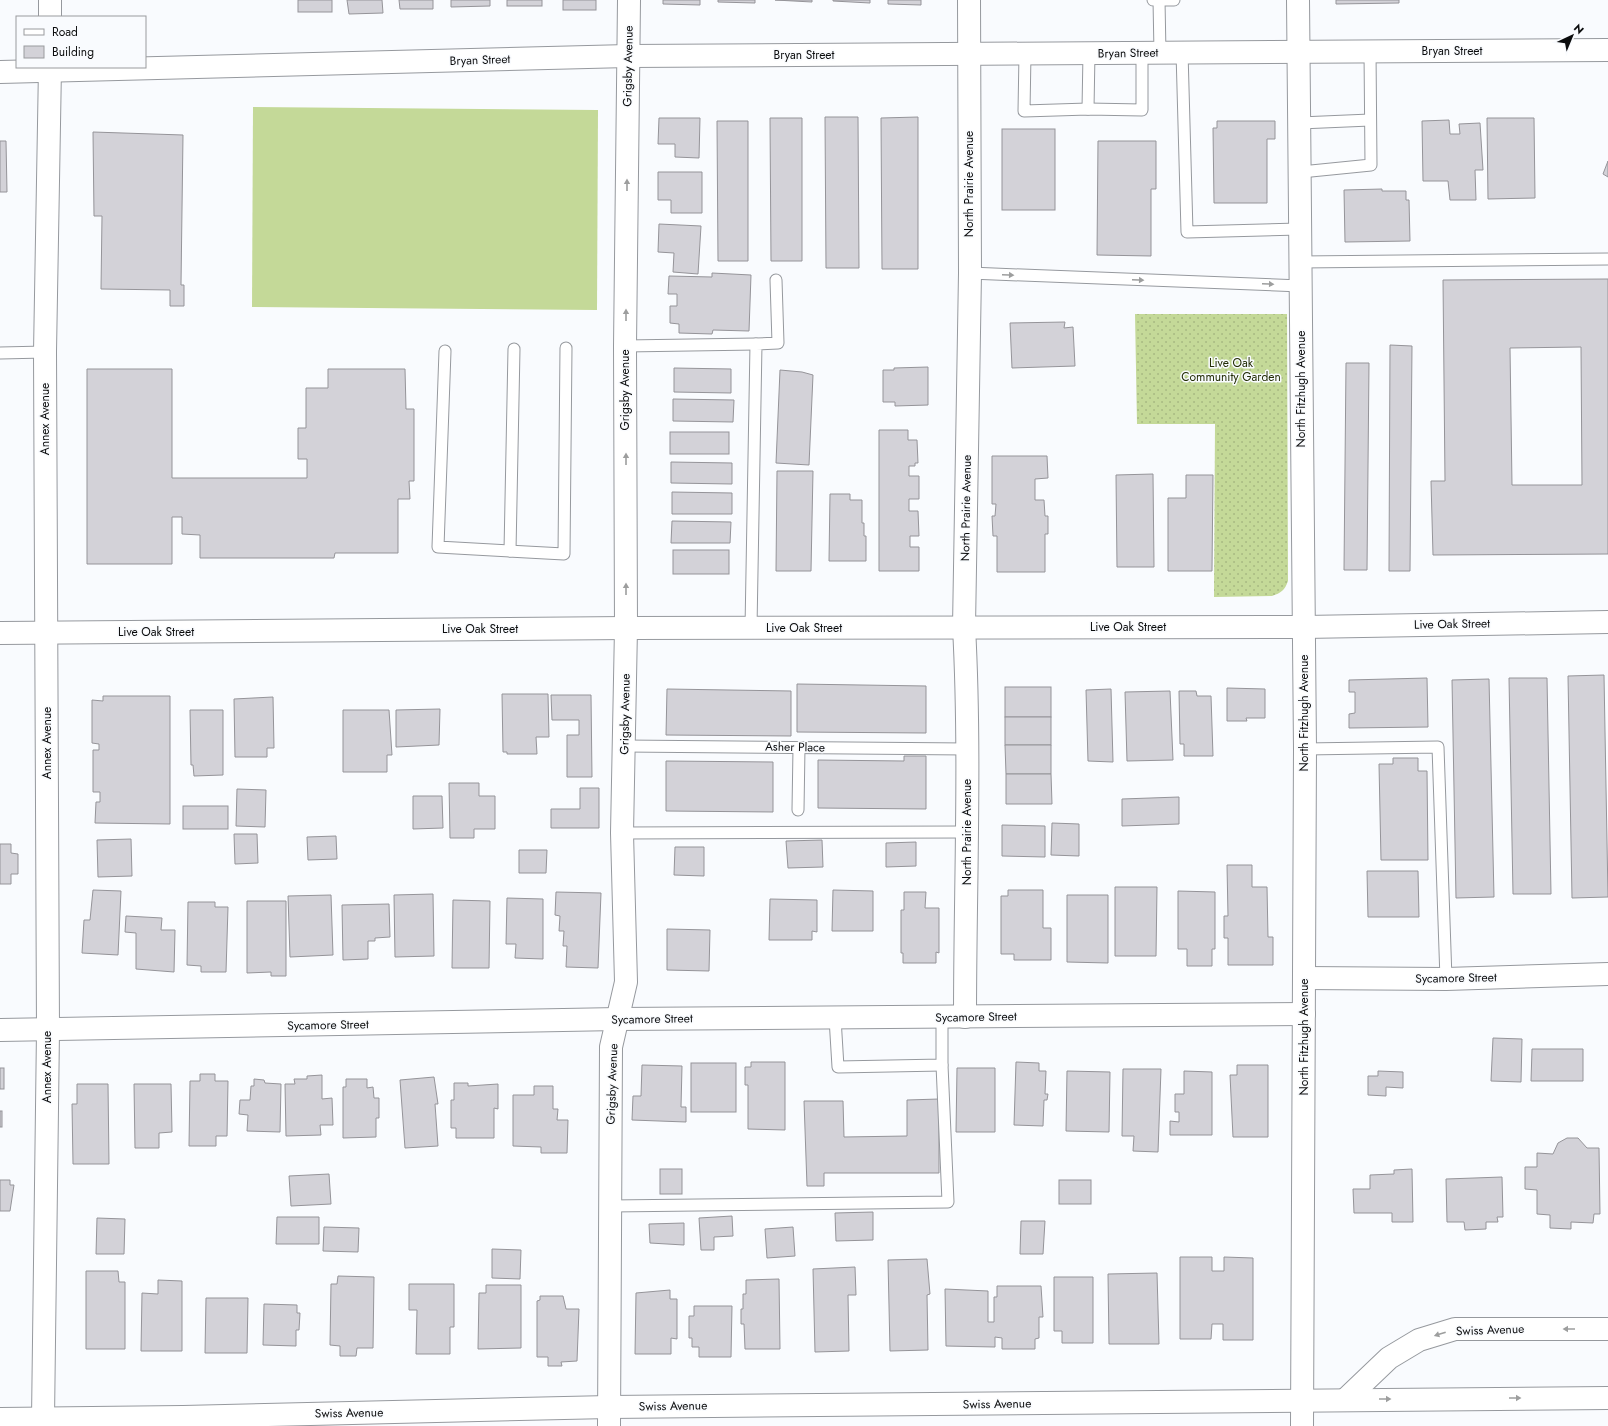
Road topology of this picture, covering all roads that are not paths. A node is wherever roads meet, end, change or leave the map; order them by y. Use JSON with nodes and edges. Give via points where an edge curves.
{"nodes":[{"id":1,"x":50,"y":0,"type":"edge"},
{"id":2,"x":629,"y":0,"type":"edge"},
{"id":3,"x":969,"y":0,"type":"edge"},
{"id":4,"x":1153,"y":0,"type":"edge"},
{"id":5,"x":1159,"y":0,"type":"edge"},
{"id":6,"x":1174,"y":0,"type":"edge"},
{"id":7,"x":1298,"y":0,"type":"edge"},
{"id":8,"x":50,"y":16,"type":"edge"},
{"id":9,"x":1608,"y":50,"type":"edge"},
{"id":10,"x":1370,"y":51,"type":"junction"},
{"id":11,"x":1182,"y":52,"type":"junction"},
{"id":12,"x":1298,"y":52,"type":"junction"},
{"id":13,"x":1089,"y":53,"type":"junction"},
{"id":14,"x":1151,"y":53,"type":"junction"},
{"id":15,"x":969,"y":54,"type":"junction"},
{"id":16,"x":1025,"y":54,"type":"junction"},
{"id":17,"x":628,"y":56,"type":"junction"},
{"id":18,"x":146,"y":67,"type":"edge"},
{"id":19,"x":94,"y":68,"type":"edge"},
{"id":20,"x":50,"y":69,"type":"edge"},
{"id":21,"x":0,"y":72,"type":"edge"},
{"id":22,"x":1088,"y":109,"type":"junction"},
{"id":23,"x":1370,"y":120,"type":"junction"},
{"id":24,"x":1300,"y":124,"type":"junction"},
{"id":25,"x":1301,"y":172,"type":"junction"},
{"id":26,"x":1299,"y":229,"type":"junction"},
{"id":27,"x":1608,"y":259,"type":"edge"},
{"id":28,"x":1300,"y":262,"type":"junction"},
{"id":29,"x":970,"y":273,"type":"junction"},
{"id":30,"x":776,"y":280,"type":"dead end"},
{"id":31,"x":1300,"y":286,"type":"junction"},
{"id":32,"x":756,"y":344,"type":"junction"},
{"id":33,"x":625,"y":346,"type":"junction"},
{"id":34,"x":566,"y":348,"type":"dead end"},
{"id":35,"x":514,"y":349,"type":"dead end"},
{"id":36,"x":445,"y":351,"type":"dead end"},
{"id":37,"x":45,"y":352,"type":"junction"},
{"id":38,"x":0,"y":353,"type":"edge"},
{"id":39,"x":510,"y":551,"type":"junction"},
{"id":40,"x":1608,"y":622,"type":"edge"},
{"id":41,"x":964,"y":627,"type":"junction"},
{"id":42,"x":1304,"y":627,"type":"junction"},
{"id":43,"x":626,"y":628,"type":"junction"},
{"id":44,"x":751,"y":628,"type":"junction"},
{"id":45,"x":0,"y":633,"type":"edge"},
{"id":46,"x":46,"y":633,"type":"junction"},
{"id":47,"x":624,"y":746,"type":"junction"},
{"id":48,"x":799,"y":748,"type":"junction"},
{"id":49,"x":967,"y":749,"type":"junction"},
{"id":50,"x":1304,"y":749,"type":"junction"},
{"id":51,"x":798,"y":810,"type":"dead end"},
{"id":52,"x":967,"y":832,"type":"junction"},
{"id":53,"x":622,"y":833,"type":"junction"},
{"id":54,"x":1608,"y":974,"type":"edge"},
{"id":55,"x":1304,"y":978,"type":"junction"},
{"id":56,"x":1446,"y":979,"type":"junction"},
{"id":57,"x":1304,"y":1014,"type":"junction"},
{"id":58,"x":942,"y":1017,"type":"junction"},
{"id":59,"x":965,"y":1017,"type":"junction"},
{"id":60,"x":835,"y":1018,"type":"junction"},
{"id":61,"x":618,"y":1020,"type":"junction"},
{"id":62,"x":0,"y":1030,"type":"edge"},
{"id":63,"x":48,"y":1030,"type":"junction"},
{"id":64,"x":942,"y":1065,"type":"junction"},
{"id":65,"x":610,"y":1206,"type":"junction"},
{"id":66,"x":1608,"y":1329,"type":"edge"},
{"id":67,"x":1608,"y":1398,"type":"edge"},
{"id":68,"x":1346,"y":1399,"type":"junction"},
{"id":69,"x":1302,"y":1400,"type":"junction"},
{"id":70,"x":609,"y":1416,"type":"edge"},
{"id":71,"x":0,"y":1419,"type":"edge"},
{"id":72,"x":43,"y":1419,"type":"junction"},
{"id":73,"x":183,"y":1422,"type":"edge"},
{"id":74,"x":1302,"y":1426,"type":"edge"}],
"edges":[{"from":1,"to":8,"type":"street"},
{"from":2,"to":17,"type":"street","name":"Grigsby Avenue"},
{"from":3,"to":15,"type":"street","name":"North Prairie Avenue"},
{"from":4,"to":5,"type":"lane"},
{"from":5,"to":6,"type":"lane"},
{"from":5,"to":14,"type":"lane"},
{"from":7,"to":12,"type":"street","name":"North Fitzhugh Avenue"},
{"from":9,"to":10,"type":"street","name":"Bryan Street"},
{"from":10,"to":12,"type":"street","name":"Bryan Street"},
{"from":10,"to":23,"type":"lane"},
{"from":11,"to":12,"type":"street","name":"Bryan Street"},
{"from":11,"to":14,"type":"street","name":"Bryan Street"},
{"from":11,"to":26,"type":"lane","via":[[1187,232]]},
{"from":12,"to":24,"type":"street","name":"North Fitzhugh Avenue"},
{"from":13,"to":14,"type":"street","name":"Bryan Street"},
{"from":13,"to":16,"type":"street","name":"Bryan Street"},
{"from":13,"to":22,"type":"lane"},
{"from":14,"to":22,"type":"lane","via":[[1142,110]]},
{"from":15,"to":16,"type":"street","name":"Bryan Street"},
{"from":15,"to":17,"type":"street","name":"Bryan Street"},
{"from":15,"to":29,"type":"street","name":"North Prairie Avenue"},
{"from":16,"to":22,"type":"lane","via":[[1024,111]]},
{"from":17,"to":18,"type":"street","name":"Bryan Street"},
{"from":33,"to":17,"type":"street","name":"Grigsby Avenue","one_way":true},
{"from":19,"to":20,"type":"street","name":"Bryan Street"},
{"from":20,"to":21,"type":"street","name":"Bryan Street"},
{"from":20,"to":37,"type":"street","name":"Annex Avenue"},
{"from":23,"to":24,"type":"lane"},
{"from":23,"to":25,"type":"lane","via":[[1371,165]]},
{"from":24,"to":25,"type":"street","name":"North Fitzhugh Avenue"},
{"from":25,"to":26,"type":"street","name":"North Fitzhugh Avenue"},
{"from":26,"to":28,"type":"street","name":"North Fitzhugh Avenue"},
{"from":27,"to":28,"type":"lane"},
{"from":28,"to":31,"type":"street","name":"North Fitzhugh Avenue"},
{"from":29,"to":31,"type":"lane","one_way":true},
{"from":29,"to":41,"type":"street","name":"North Prairie Avenue"},
{"from":30,"to":32,"type":"lane","via":[[778,343]]},
{"from":31,"to":42,"type":"street","name":"North Fitzhugh Avenue"},
{"from":32,"to":33,"type":"lane"},
{"from":32,"to":44,"type":"lane"},
{"from":43,"to":33,"type":"street","name":"Grigsby Avenue","one_way":true},
{"from":34,"to":39,"type":"lane","via":[[564,554]]},
{"from":35,"to":39,"type":"lane"},
{"from":36,"to":39,"type":"lane","via":[[438,547]]},
{"from":37,"to":38,"type":"lane"},
{"from":37,"to":46,"type":"street","name":"Annex Avenue"},
{"from":40,"to":42,"type":"street","name":"Live Oak Street"},
{"from":41,"to":42,"type":"street","name":"Live Oak Street"},
{"from":41,"to":44,"type":"street","name":"Live Oak Street"},
{"from":41,"to":49,"type":"street","name":"North Prairie Avenue"},
{"from":42,"to":50,"type":"street","name":"North Fitzhugh Avenue"},
{"from":43,"to":44,"type":"street","name":"Live Oak Street"},
{"from":43,"to":46,"type":"street","name":"Live Oak Street"},
{"from":43,"to":47,"type":"street","name":"Grigsby Avenue"},
{"from":45,"to":46,"type":"street","name":"Live Oak Street"},
{"from":46,"to":63,"type":"street","name":"Annex Avenue"},
{"from":47,"to":48,"type":"lane","name":"Asher Place"},
{"from":47,"to":53,"type":"street","name":"Grigsby Avenue"},
{"from":48,"to":49,"type":"lane","name":"Asher Place"},
{"from":48,"to":51,"type":"lane"},
{"from":49,"to":52,"type":"street","name":"North Prairie Avenue"},
{"from":50,"to":55,"type":"street","name":"North Fitzhugh Avenue"},
{"from":50,"to":56,"type":"lane","via":[[1438,747]]},
{"from":52,"to":53,"type":"lane"},
{"from":52,"to":59,"type":"street","name":"North Prairie Avenue"},
{"from":53,"to":61,"type":"street","name":"Grigsby Avenue","via":[[626,982]]},
{"from":54,"to":56,"type":"street","name":"Sycamore Street"},
{"from":55,"to":56,"type":"street","name":"Sycamore Street"},
{"from":55,"to":57,"type":"street","name":"North Fitzhugh Avenue"},
{"from":57,"to":59,"type":"street","name":"Sycamore Street"},
{"from":57,"to":69,"type":"street","name":"North Fitzhugh Avenue"},
{"from":58,"to":59,"type":"street","name":"Sycamore Street"},
{"from":58,"to":60,"type":"street","name":"Sycamore Street"},
{"from":58,"to":64,"type":"lane"},
{"from":60,"to":61,"type":"street","name":"Sycamore Street"},
{"from":60,"to":64,"type":"lane","via":[[838,1067]]},
{"from":61,"to":63,"type":"street","name":"Sycamore Street"},
{"from":61,"to":65,"type":"street","name":"Grigsby Avenue","via":[[611,1048]]},
{"from":62,"to":63,"type":"street","name":"Sycamore Street"},
{"from":63,"to":72,"type":"street","name":"Annex Avenue"},
{"from":64,"to":65,"type":"lane","via":[[948,1202]]},
{"from":65,"to":70,"type":"street","name":"Grigsby Avenue"},
{"from":66,"to":68,"type":"street","name":"Swiss Avenue","one_way":true,"via":[[1455,1329],[1419,1340],[1389,1358]]},
{"from":68,"to":67,"type":"street","name":"Swiss Avenue","one_way":true},
{"from":68,"to":69,"type":"street","name":"Swiss Avenue"},
{"from":69,"to":70,"type":"street","name":"Swiss Avenue"},
{"from":69,"to":74,"type":"street","name":"North Fitzhugh Avenue"},
{"from":70,"to":73,"type":"street","name":"Swiss Avenue"},
{"from":71,"to":72,"type":"street","name":"Swiss Avenue"},
{"from":72,"to":73,"type":"street","name":"Swiss Avenue"}]}
